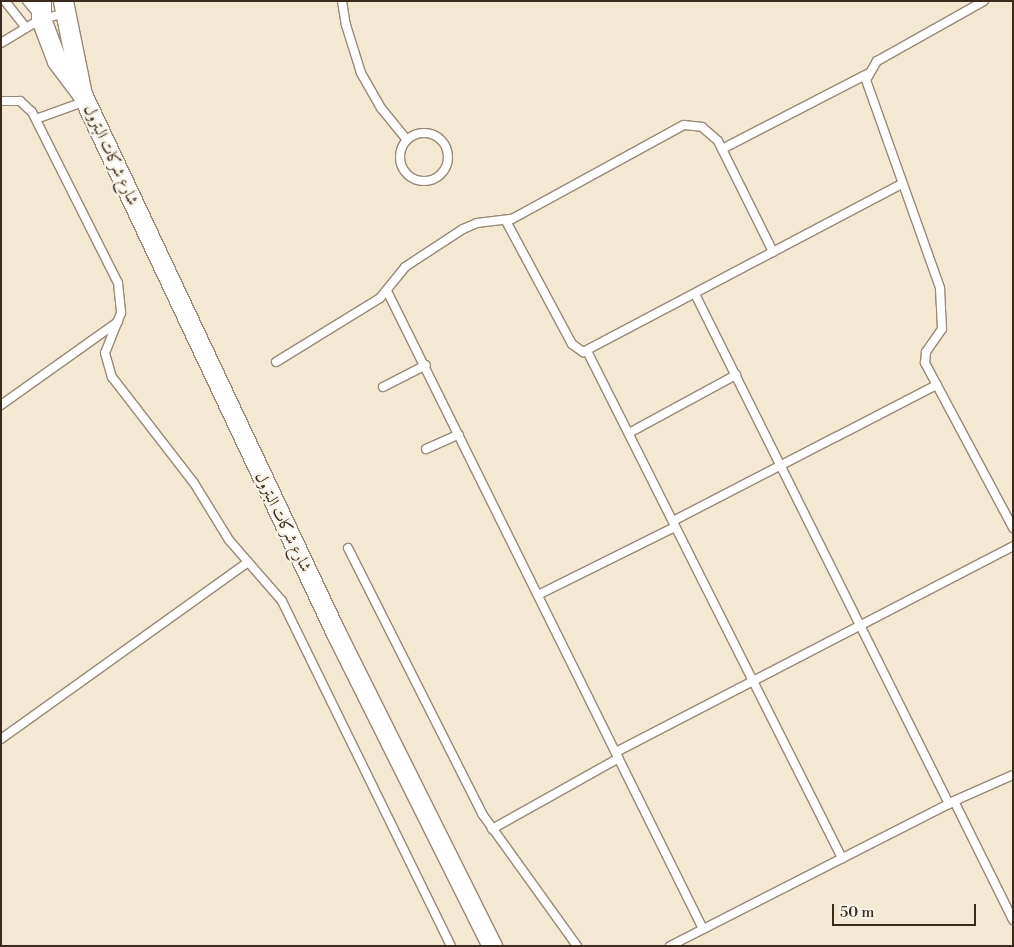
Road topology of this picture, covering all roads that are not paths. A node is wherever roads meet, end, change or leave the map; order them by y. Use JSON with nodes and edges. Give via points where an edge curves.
{"nodes":[{"id":1,"x":5,"y":1,"type":"edge"},
{"id":2,"x":27,"y":1,"type":"edge"},
{"id":3,"x":342,"y":1,"type":"edge"},
{"id":4,"x":984,"y":1,"type":"edge"},
{"id":5,"x":63,"y":8,"type":"edge"},
{"id":6,"x":36,"y":16,"type":"edge"},
{"id":7,"x":1,"y":43,"type":"edge"},
{"id":8,"x":867,"y":74,"type":"junction"},
{"id":9,"x":84,"y":98,"type":"junction"},
{"id":10,"x":1,"y":101,"type":"edge"},
{"id":11,"x":36,"y":119,"type":"junction"},
{"id":12,"x":406,"y":140,"type":"junction"},
{"id":13,"x":722,"y":149,"type":"junction"},
{"id":14,"x":902,"y":184,"type":"junction"},
{"id":15,"x":506,"y":221,"type":"junction"},
{"id":16,"x":774,"y":252,"type":"junction"},
{"id":17,"x":387,"y":291,"type":"junction"},
{"id":18,"x":695,"y":294,"type":"junction"},
{"id":19,"x":118,"y":322,"type":"junction"},
{"id":20,"x":587,"y":351,"type":"junction"},
{"id":21,"x":276,"y":362,"type":"dead end"},
{"id":22,"x":426,"y":366,"type":"junction"},
{"id":23,"x":736,"y":375,"type":"junction"},
{"id":24,"x":937,"y":385,"type":"junction"},
{"id":25,"x":383,"y":387,"type":"dead end"},
{"id":26,"x":1,"y":405,"type":"edge"},
{"id":27,"x":629,"y":433,"type":"junction"},
{"id":28,"x":459,"y":434,"type":"junction"},
{"id":29,"x":426,"y":449,"type":"dead end"},
{"id":30,"x":781,"y":465,"type":"junction"},
{"id":31,"x":674,"y":524,"type":"junction"},
{"id":32,"x":1013,"y":528,"type":"edge"},
{"id":33,"x":1013,"y":546,"type":"edge"},
{"id":34,"x":348,"y":548,"type":"dead end"},
{"id":35,"x":248,"y":562,"type":"junction"},
{"id":36,"x":538,"y":595,"type":"junction"},
{"id":37,"x":860,"y":625,"type":"junction"},
{"id":38,"x":753,"y":681,"type":"junction"},
{"id":39,"x":1,"y":739,"type":"edge"},
{"id":40,"x":617,"y":755,"type":"junction"},
{"id":41,"x":1013,"y":776,"type":"edge"},
{"id":42,"x":951,"y":803,"type":"junction"},
{"id":43,"x":492,"y":829,"type":"junction"},
{"id":44,"x":842,"y":858,"type":"junction"},
{"id":45,"x":1013,"y":920,"type":"edge"},
{"id":46,"x":702,"y":929,"type":"junction"},
{"id":47,"x":451,"y":946,"type":"edge"},
{"id":48,"x":492,"y":946,"type":"edge"},
{"id":49,"x":577,"y":946,"type":"edge"},
{"id":50,"x":670,"y":946,"type":"edge"}],
"edges":[{"from":1,"to":6,"type":"lane"},
{"from":2,"to":6,"type":"lane"},
{"from":3,"to":12,"type":"lane","via":[[361,73],[381,108]]},
{"from":4,"to":8,"type":"lane","via":[[877,61]]},
{"from":5,"to":6,"type":"lane"},
{"from":5,"to":9,"type":"street","name":"شارع شركات البترول"},
{"from":6,"to":7,"type":"lane"},
{"from":6,"to":9,"type":"street","name":"شارع شركات البترول","via":[[57,61]]},
{"from":8,"to":13,"type":"lane"},
{"from":8,"to":14,"type":"lane","via":[[867,88]]},
{"from":9,"to":11,"type":"lane"},
{"from":9,"to":48,"type":"street","name":"شارع شركات البترول","via":[[336,633]]},
{"from":10,"to":11,"type":"lane","via":[[20,101],[27,105]]},
{"from":11,"to":19,"type":"lane","via":[[118,283],[122,303]]},
{"from":12,"to":12,"type":"lane","via":[[400,164],[410,177],[426,181],[441,174],[447,151],[437,138],[421,134]]},
{"from":13,"to":15,"type":"lane","via":[[714,135],[702,127],[675,128]]},
{"from":13,"to":16,"type":"lane"},
{"from":14,"to":16,"type":"lane"},
{"from":14,"to":24,"type":"lane","via":[[937,278],[943,304],[942,329],[925,357]]},
{"from":15,"to":17,"type":"lane","via":[[477,223],[463,229],[405,267]]},
{"from":15,"to":20,"type":"lane","via":[[572,344],[580,352]]},
{"from":16,"to":18,"type":"lane"},
{"from":17,"to":21,"type":"lane"},
{"from":17,"to":22,"type":"lane"},
{"from":18,"to":20,"type":"lane"},
{"from":18,"to":23,"type":"lane"},
{"from":19,"to":26,"type":"lane"},
{"from":19,"to":35,"type":"lane","via":[[105,353],[112,377],[178,461],[229,540]]},
{"from":20,"to":27,"type":"lane"},
{"from":22,"to":25,"type":"lane"},
{"from":22,"to":28,"type":"lane"},
{"from":23,"to":27,"type":"lane"},
{"from":23,"to":30,"type":"lane"},
{"from":24,"to":30,"type":"lane"},
{"from":24,"to":32,"type":"lane"},
{"from":27,"to":31,"type":"lane"},
{"from":28,"to":29,"type":"lane"},
{"from":28,"to":36,"type":"lane"},
{"from":30,"to":31,"type":"lane"},
{"from":30,"to":37,"type":"lane"},
{"from":31,"to":36,"type":"lane"},
{"from":31,"to":38,"type":"lane"},
{"from":33,"to":37,"type":"lane"},
{"from":34,"to":43,"type":"lane","via":[[472,796]]},
{"from":35,"to":39,"type":"lane"},
{"from":35,"to":47,"type":"lane","via":[[282,601]]},
{"from":36,"to":40,"type":"lane"},
{"from":37,"to":38,"type":"lane"},
{"from":37,"to":42,"type":"lane"},
{"from":38,"to":40,"type":"lane"},
{"from":38,"to":44,"type":"lane"},
{"from":40,"to":43,"type":"lane"},
{"from":40,"to":46,"type":"lane"},
{"from":41,"to":42,"type":"lane"},
{"from":42,"to":44,"type":"lane"},
{"from":42,"to":45,"type":"lane"},
{"from":43,"to":49,"type":"lane"},
{"from":44,"to":46,"type":"lane"},
{"from":46,"to":50,"type":"lane"}]}
